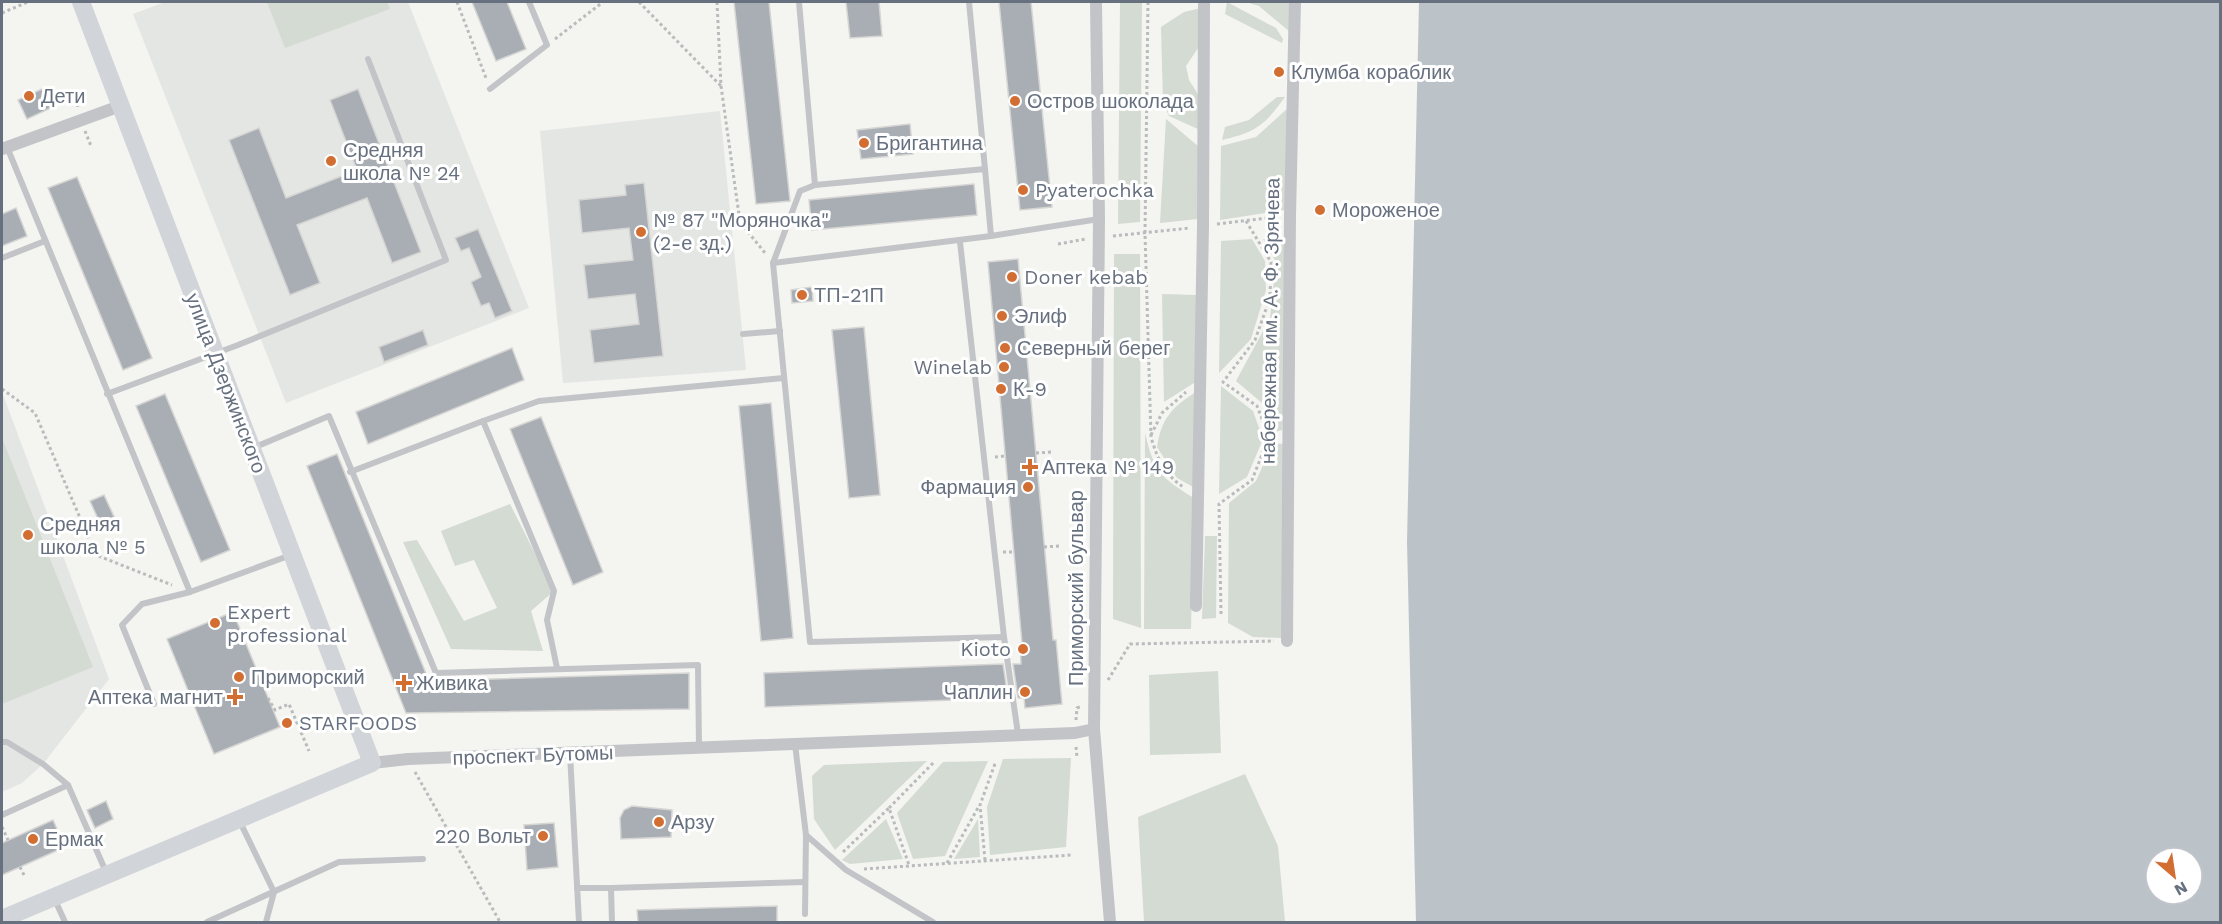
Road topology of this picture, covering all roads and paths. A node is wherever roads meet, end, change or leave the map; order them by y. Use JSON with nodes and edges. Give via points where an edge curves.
{"nodes":[{"id":1,"x":28,"y":2,"type":"edge"},
{"id":2,"x":83,"y":2,"type":"edge"},
{"id":3,"x":457,"y":2,"type":"edge"},
{"id":4,"x":530,"y":2,"type":"edge"},
{"id":5,"x":603,"y":2,"type":"edge"},
{"id":6,"x":639,"y":2,"type":"edge"},
{"id":7,"x":717,"y":2,"type":"edge"},
{"id":8,"x":799,"y":2,"type":"edge"},
{"id":9,"x":969,"y":2,"type":"edge"},
{"id":10,"x":1096,"y":2,"type":"edge"},
{"id":11,"x":1148,"y":2,"type":"edge"},
{"id":12,"x":1204,"y":2,"type":"edge"},
{"id":13,"x":1295,"y":2,"type":"edge"},
{"id":14,"x":2,"y":13,"type":"edge"},
{"id":15,"x":547,"y":45,"type":"junction"},
{"id":16,"x":368,"y":59,"type":"dead end"},
{"id":17,"x":721,"y":86,"type":"junction"},
{"id":18,"x":490,"y":88,"type":"joint"},
{"id":19,"x":120,"y":106,"type":"junction"},
{"id":20,"x":4,"y":148,"type":"edge"},
{"id":21,"x":985,"y":169,"type":"junction"},
{"id":22,"x":815,"y":185,"type":"junction"},
{"id":23,"x":1290,"y":215,"type":"junction"},
{"id":24,"x":1099,"y":219,"type":"junction"},
{"id":25,"x":1246,"y":221,"type":"junction"},
{"id":26,"x":1203,"y":226,"type":"junction"},
{"id":27,"x":1144,"y":233,"type":"junction"},
{"id":28,"x":991,"y":236,"type":"junction"},
{"id":29,"x":1098,"y":237,"type":"junction"},
{"id":30,"x":45,"y":241,"type":"junction"},
{"id":31,"x":960,"y":242,"type":"junction"},
{"id":32,"x":1058,"y":244,"type":"dead end"},
{"id":33,"x":2,"y":258,"type":"edge"},
{"id":34,"x":773,"y":263,"type":"junction"},
{"id":35,"x":780,"y":331,"type":"junction"},
{"id":36,"x":743,"y":334,"type":"dead end"},
{"id":37,"x":215,"y":354,"type":"junction"},
{"id":38,"x":784,"y":378,"type":"junction"},
{"id":39,"x":1200,"y":385,"type":"junction"},
{"id":40,"x":2,"y":389,"type":"edge"},
{"id":41,"x":107,"y":394,"type":"junction"},
{"id":42,"x":483,"y":421,"type":"junction"},
{"id":43,"x":1150,"y":437,"type":"junction"},
{"id":44,"x":1269,"y":437,"type":"junction"},
{"id":45,"x":1288,"y":438,"type":"junction"},
{"id":46,"x":251,"y":449,"type":"junction"},
{"id":47,"x":1052,"y":452,"type":"dead end"},
{"id":48,"x":1036,"y":453,"type":"dead end"},
{"id":49,"x":350,"y":472,"type":"junction"},
{"id":50,"x":1198,"y":495,"type":"junction"},
{"id":51,"x":1059,"y":546,"type":"dead end"},
{"id":52,"x":1044,"y":547,"type":"dead end"},
{"id":53,"x":292,"y":555,"type":"junction"},
{"id":54,"x":190,"y":592,"type":"junction"},
{"id":55,"x":1196,"y":606,"type":"dead end"},
{"id":56,"x":1221,"y":614,"type":"dead end"},
{"id":57,"x":1004,"y":636,"type":"junction"},
{"id":58,"x":1287,"y":641,"type":"joint"},
{"id":59,"x":556,"y":668,"type":"junction"},
{"id":60,"x":268,"y":698,"type":"dead end"},
{"id":61,"x":1095,"y":702,"type":"junction"},
{"id":62,"x":154,"y":704,"type":"dead end"},
{"id":63,"x":1077,"y":708,"type":"dead end"},
{"id":64,"x":1095,"y":729,"type":"junction"},
{"id":65,"x":1018,"y":734,"type":"junction"},
{"id":66,"x":2,"y":742,"type":"edge"},
{"id":67,"x":795,"y":744,"type":"junction"},
{"id":68,"x":699,"y":749,"type":"junction"},
{"id":69,"x":309,"y":751,"type":"dead end"},
{"id":70,"x":570,"y":754,"type":"junction"},
{"id":71,"x":936,"y":761,"type":"dead end"},
{"id":72,"x":996,"y":761,"type":"dead end"},
{"id":73,"x":372,"y":764,"type":"junction"},
{"id":74,"x":414,"y":770,"type":"dead end"},
{"id":75,"x":68,"y":785,"type":"junction"},
{"id":76,"x":980,"y":805,"type":"junction"},
{"id":77,"x":889,"y":808,"type":"junction"},
{"id":78,"x":2,"y":815,"type":"edge"},
{"id":79,"x":238,"y":819,"type":"junction"},
{"id":80,"x":2,"y":827,"type":"edge"},
{"id":81,"x":806,"y":835,"type":"junction"},
{"id":82,"x":8,"y":840,"type":"dead end"},
{"id":83,"x":1072,"y":855,"type":"dead end"},
{"id":84,"x":423,"y":859,"type":"dead end"},
{"id":85,"x":834,"y":860,"type":"junction"},
{"id":86,"x":985,"y":860,"type":"junction"},
{"id":87,"x":947,"y":863,"type":"junction"},
{"id":88,"x":909,"y":865,"type":"junction"},
{"id":89,"x":20,"y":867,"type":"dead end"},
{"id":90,"x":846,"y":870,"type":"junction"},
{"id":91,"x":106,"y":873,"type":"junction"},
{"id":92,"x":24,"y":875,"type":"dead end"},
{"id":93,"x":805,"y":882,"type":"junction"},
{"id":94,"x":577,"y":888,"type":"junction"},
{"id":95,"x":611,"y":888,"type":"junction"},
{"id":96,"x":274,"y":892,"type":"junction"},
{"id":97,"x":53,"y":897,"type":"junction"},
{"id":98,"x":805,"y":914,"type":"dead end"},
{"id":99,"x":2,"y":919,"type":"edge"},
{"id":100,"x":65,"y":922,"type":"edge"},
{"id":101,"x":207,"y":922,"type":"edge"},
{"id":102,"x":266,"y":922,"type":"edge"},
{"id":103,"x":500,"y":922,"type":"edge"},
{"id":104,"x":579,"y":922,"type":"edge"},
{"id":105,"x":612,"y":922,"type":"edge"},
{"id":106,"x":933,"y":922,"type":"edge"},
{"id":107,"x":1110,"y":922,"type":"edge"}],
"edges":[{"from":1,"to":14,"type":"path"},
{"from":2,"to":19,"type":"street","name":"улица Дзержинского"},
{"from":3,"to":18,"type":"path"},
{"from":4,"to":15,"type":"lane"},
{"from":5,"to":15,"type":"path"},
{"from":6,"to":17,"type":"path"},
{"from":7,"to":17,"type":"path"},
{"from":8,"to":22,"type":"lane"},
{"from":9,"to":21,"type":"lane"},
{"from":10,"to":24,"type":"street","name":"Приморский бульвар"},
{"from":11,"to":27,"type":"path"},
{"from":12,"to":26,"type":"street"},
{"from":13,"to":23,"type":"street","name":"набережная им. А. Ф. Зрячева"},
{"from":15,"to":18,"type":"lane"},
{"from":16,"to":37,"type":"lane","via":[[446,260]]},
{"from":17,"to":34,"type":"path","via":[[740,222]]},
{"from":19,"to":20,"type":"street"},
{"from":19,"to":37,"type":"street","name":"улица Дзержинского"},
{"from":20,"to":30,"type":"lane"},
{"from":21,"to":22,"type":"lane"},
{"from":21,"to":28,"type":"lane"},
{"from":22,"to":34,"type":"lane","via":[[800,191]]},
{"from":23,"to":25,"type":"path"},
{"from":23,"to":45,"type":"street","name":"набережная им. А. Ф. Зрячева"},
{"from":24,"to":28,"type":"lane"},
{"from":24,"to":29,"type":"street","name":"Приморский бульвар"},
{"from":25,"to":26,"type":"path"},
{"from":25,"to":44,"type":"path","via":[[1271,262],[1270,298],[1256,340],[1223,382],[1257,406]]},
{"from":26,"to":27,"type":"path"},
{"from":26,"to":39,"type":"street"},
{"from":27,"to":29,"type":"path"},
{"from":27,"to":43,"type":"path"},
{"from":28,"to":31,"type":"lane"},
{"from":29,"to":32,"type":"path"},
{"from":29,"to":61,"type":"street","name":"Приморский бульвар"},
{"from":30,"to":33,"type":"lane"},
{"from":30,"to":41,"type":"lane"},
{"from":31,"to":34,"type":"lane"},
{"from":31,"to":57,"type":"lane"},
{"from":34,"to":35,"type":"lane"},
{"from":35,"to":36,"type":"lane"},
{"from":35,"to":38,"type":"lane"},
{"from":37,"to":41,"type":"lane"},
{"from":37,"to":46,"type":"street","name":"улица Дзержинского"},
{"from":38,"to":42,"type":"lane","via":[[539,401]]},
{"from":38,"to":57,"type":"lane","via":[[810,642]]},
{"from":39,"to":43,"type":"path","via":[[1162,413]]},
{"from":39,"to":50,"type":"street"},
{"from":40,"to":54,"type":"path","via":[[35,413],[96,555]]},
{"from":41,"to":54,"type":"lane"},
{"from":42,"to":49,"type":"lane"},
{"from":42,"to":59,"type":"lane","via":[[554,591],[547,620]]},
{"from":43,"to":50,"type":"path","via":[[1157,458],[1173,481]]},
{"from":44,"to":45,"type":"path"},
{"from":44,"to":56,"type":"path","via":[[1252,480],[1220,504]]},
{"from":45,"to":58,"type":"street","name":"набережная им. А. Ф. Зрячева"},
{"from":46,"to":49,"type":"lane","via":[[329,416]]},
{"from":46,"to":53,"type":"street","name":"улица Дзержинского"},
{"from":47,"to":48,"type":"path"},
{"from":49,"to":59,"type":"lane","via":[[436,673]]},
{"from":50,"to":55,"type":"street"},
{"from":51,"to":52,"type":"path"},
{"from":53,"to":54,"type":"lane"},
{"from":53,"to":73,"type":"street","name":"улица Дзержинского"},
{"from":54,"to":62,"type":"lane","via":[[142,604],[122,625]]},
{"from":57,"to":65,"type":"lane"},
{"from":58,"to":61,"type":"path","via":[[1131,644]]},
{"from":59,"to":68,"type":"lane","via":[[698,665]]},
{"from":60,"to":69,"type":"path","via":[[275,710],[289,704]]},
{"from":61,"to":63,"type":"path"},
{"from":61,"to":64,"type":"street","name":"Приморский бульвар"},
{"from":64,"to":65,"type":"street","name":"проспект Бутомы"},
{"from":64,"to":107,"type":"street","name":"Приморский бульвар"},
{"from":65,"to":67,"type":"street","name":"проспект Бутомы"},
{"from":66,"to":75,"type":"lane","via":[[44,765]]},
{"from":67,"to":68,"type":"street","name":"проспект Бутомы"},
{"from":67,"to":81,"type":"lane"},
{"from":68,"to":70,"type":"street","name":"проспект Бутомы"},
{"from":70,"to":73,"type":"street","name":"проспект Бутомы","via":[[408,759]]},
{"from":70,"to":94,"type":"lane"},
{"from":71,"to":77,"type":"path"},
{"from":72,"to":76,"type":"path"},
{"from":73,"to":79,"type":"street","name":"проспект Бутомы"},
{"from":74,"to":103,"type":"path"},
{"from":75,"to":78,"type":"lane"},
{"from":75,"to":91,"type":"lane"},
{"from":76,"to":86,"type":"path"},
{"from":76,"to":87,"type":"path"},
{"from":77,"to":85,"type":"path"},
{"from":77,"to":88,"type":"path"},
{"from":79,"to":91,"type":"street","name":"проспект Бутомы"},
{"from":79,"to":96,"type":"lane"},
{"from":80,"to":82,"type":"path"},
{"from":81,"to":85,"type":"lane"},
{"from":81,"to":93,"type":"lane"},
{"from":83,"to":86,"type":"path"},
{"from":84,"to":96,"type":"lane","via":[[339,862]]},
{"from":85,"to":90,"type":"lane"},
{"from":86,"to":87,"type":"path"},
{"from":87,"to":88,"type":"path"},
{"from":88,"to":90,"type":"path"},
{"from":89,"to":92,"type":"path"},
{"from":90,"to":106,"type":"lane"},
{"from":91,"to":97,"type":"street","name":"проспект Бутомы"},
{"from":93,"to":95,"type":"lane"},
{"from":93,"to":98,"type":"lane"},
{"from":94,"to":95,"type":"lane"},
{"from":94,"to":104,"type":"lane"},
{"from":95,"to":105,"type":"lane"},
{"from":96,"to":101,"type":"lane"},
{"from":96,"to":102,"type":"lane"},
{"from":97,"to":99,"type":"street","name":"проспект Бутомы"},
{"from":97,"to":100,"type":"lane"}]}
